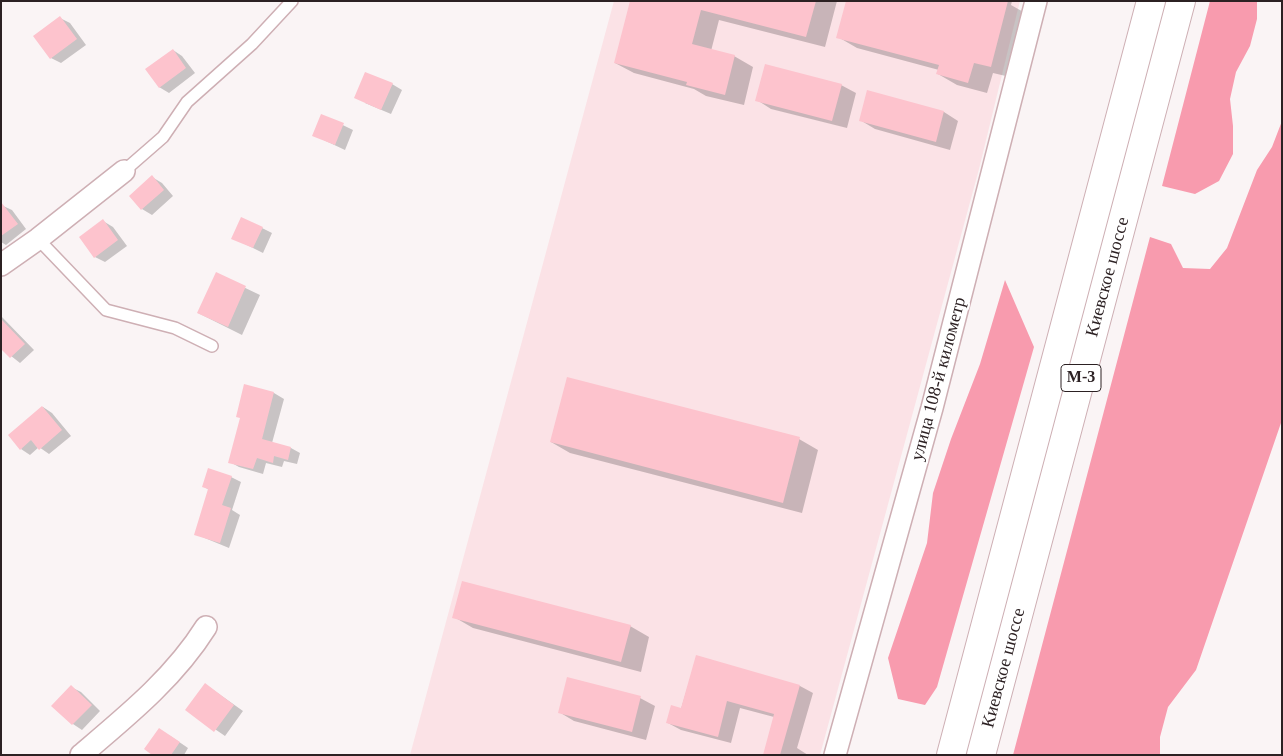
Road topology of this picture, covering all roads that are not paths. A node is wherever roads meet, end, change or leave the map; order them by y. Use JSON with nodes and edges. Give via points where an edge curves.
{"nodes":[{"id":1,"x":292,"y":1,"type":"edge"},
{"id":2,"x":1036,"y":1,"type":"edge"},
{"id":3,"x":1151,"y":1,"type":"edge"},
{"id":4,"x":1181,"y":1,"type":"edge"},
{"id":5,"x":124,"y":171,"type":"joint"},
{"id":6,"x":38,"y":239,"type":"junction"},
{"id":7,"x":1,"y":265,"type":"edge"},
{"id":8,"x":212,"y":346,"type":"dead end"},
{"id":9,"x":206,"y":627,"type":"dead end"},
{"id":10,"x":82,"y":755,"type":"edge"},
{"id":11,"x":835,"y":755,"type":"edge"},
{"id":12,"x":951,"y":755,"type":"edge"},
{"id":13,"x":981,"y":755,"type":"edge"}],
"edges":[{"from":1,"to":5,"type":"lane","via":[[252,44],[187,102],[163,137]]},
{"from":2,"to":11,"type":"street","name":"улица 108-й километр","via":[[932,408]]},
{"from":3,"to":12,"type":"highway","name":"Киевское шоссе","number":"М-3"},
{"from":4,"to":13,"type":"highway","name":"Киевское шоссе","number":"М-3"},
{"from":5,"to":6,"type":"street"},
{"from":6,"to":7,"type":"street"},
{"from":6,"to":8,"type":"lane","via":[[106,310],[175,328]]},
{"from":9,"to":10,"type":"street","via":[[190,652],[138,707]]}]}
